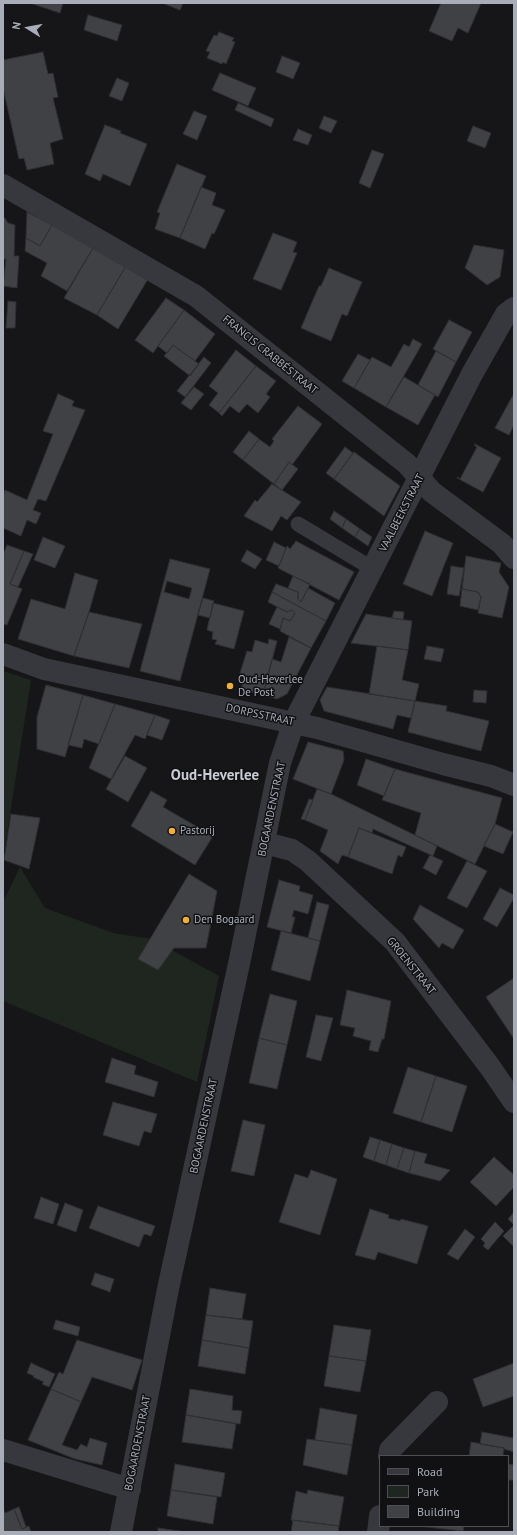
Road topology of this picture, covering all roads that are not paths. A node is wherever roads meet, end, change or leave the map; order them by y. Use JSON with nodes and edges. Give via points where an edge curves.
{"nodes":[{"id":1,"x":3,"y":185,"type":"edge"},
{"id":2,"x":514,"y":308,"type":"edge"},
{"id":3,"x":426,"y":485,"type":"junction"},
{"id":4,"x":298,"y":524,"type":"dead end"},
{"id":5,"x":514,"y":558,"type":"edge"},
{"id":6,"x":373,"y":569,"type":"junction"},
{"id":7,"x":3,"y":654,"type":"edge"},
{"id":8,"x":294,"y":722,"type":"junction"},
{"id":9,"x":514,"y":785,"type":"edge"},
{"id":10,"x":265,"y":843,"type":"junction"},
{"id":11,"x":514,"y":1102,"type":"edge"},
{"id":12,"x":437,"y":1402,"type":"dead end"},
{"id":13,"x":3,"y":1450,"type":"edge"},
{"id":14,"x":389,"y":1455,"type":"edge"},
{"id":15,"x":130,"y":1488,"type":"junction"},
{"id":16,"x":121,"y":1532,"type":"edge"}],
"edges":[{"from":1,"to":3,"type":"street","name":"FRANCIS CRABBÉSTRAAT","via":[[196,296],[406,464]]},
{"from":2,"to":3,"type":"street","name":"VAALBEEKSTRAAT","via":[[506,314],[472,374]]},
{"from":3,"to":5,"type":"street","name":"FRANCIS CRABBÉSTRAAT","via":[[502,544]]},
{"from":3,"to":6,"type":"street","name":"VAALBEEKSTRAAT"},
{"from":4,"to":6,"type":"lane"},
{"from":6,"to":8,"type":"street","name":"VAALBEEKSTRAAT"},
{"from":7,"to":8,"type":"street","name":"DORPSSTRAAT","via":[[44,668]]},
{"from":8,"to":9,"type":"street","name":"DORPSSTRAAT","via":[[491,776]]},
{"from":8,"to":10,"type":"street","name":"BOGAARDENSTRAAT","via":[[280,763]]},
{"from":10,"to":11,"type":"street","name":"GROENSTRAAT","via":[[292,850],[308,861],[394,942]]},
{"from":10,"to":15,"type":"street","name":"BOGAARDENSTRAAT","via":[[170,1281]]},
{"from":12,"to":14,"type":"street","via":[[390,1450]]},
{"from":13,"to":15,"type":"street"},
{"from":15,"to":16,"type":"street","name":"BOGAARDENSTRAAT"}]}
